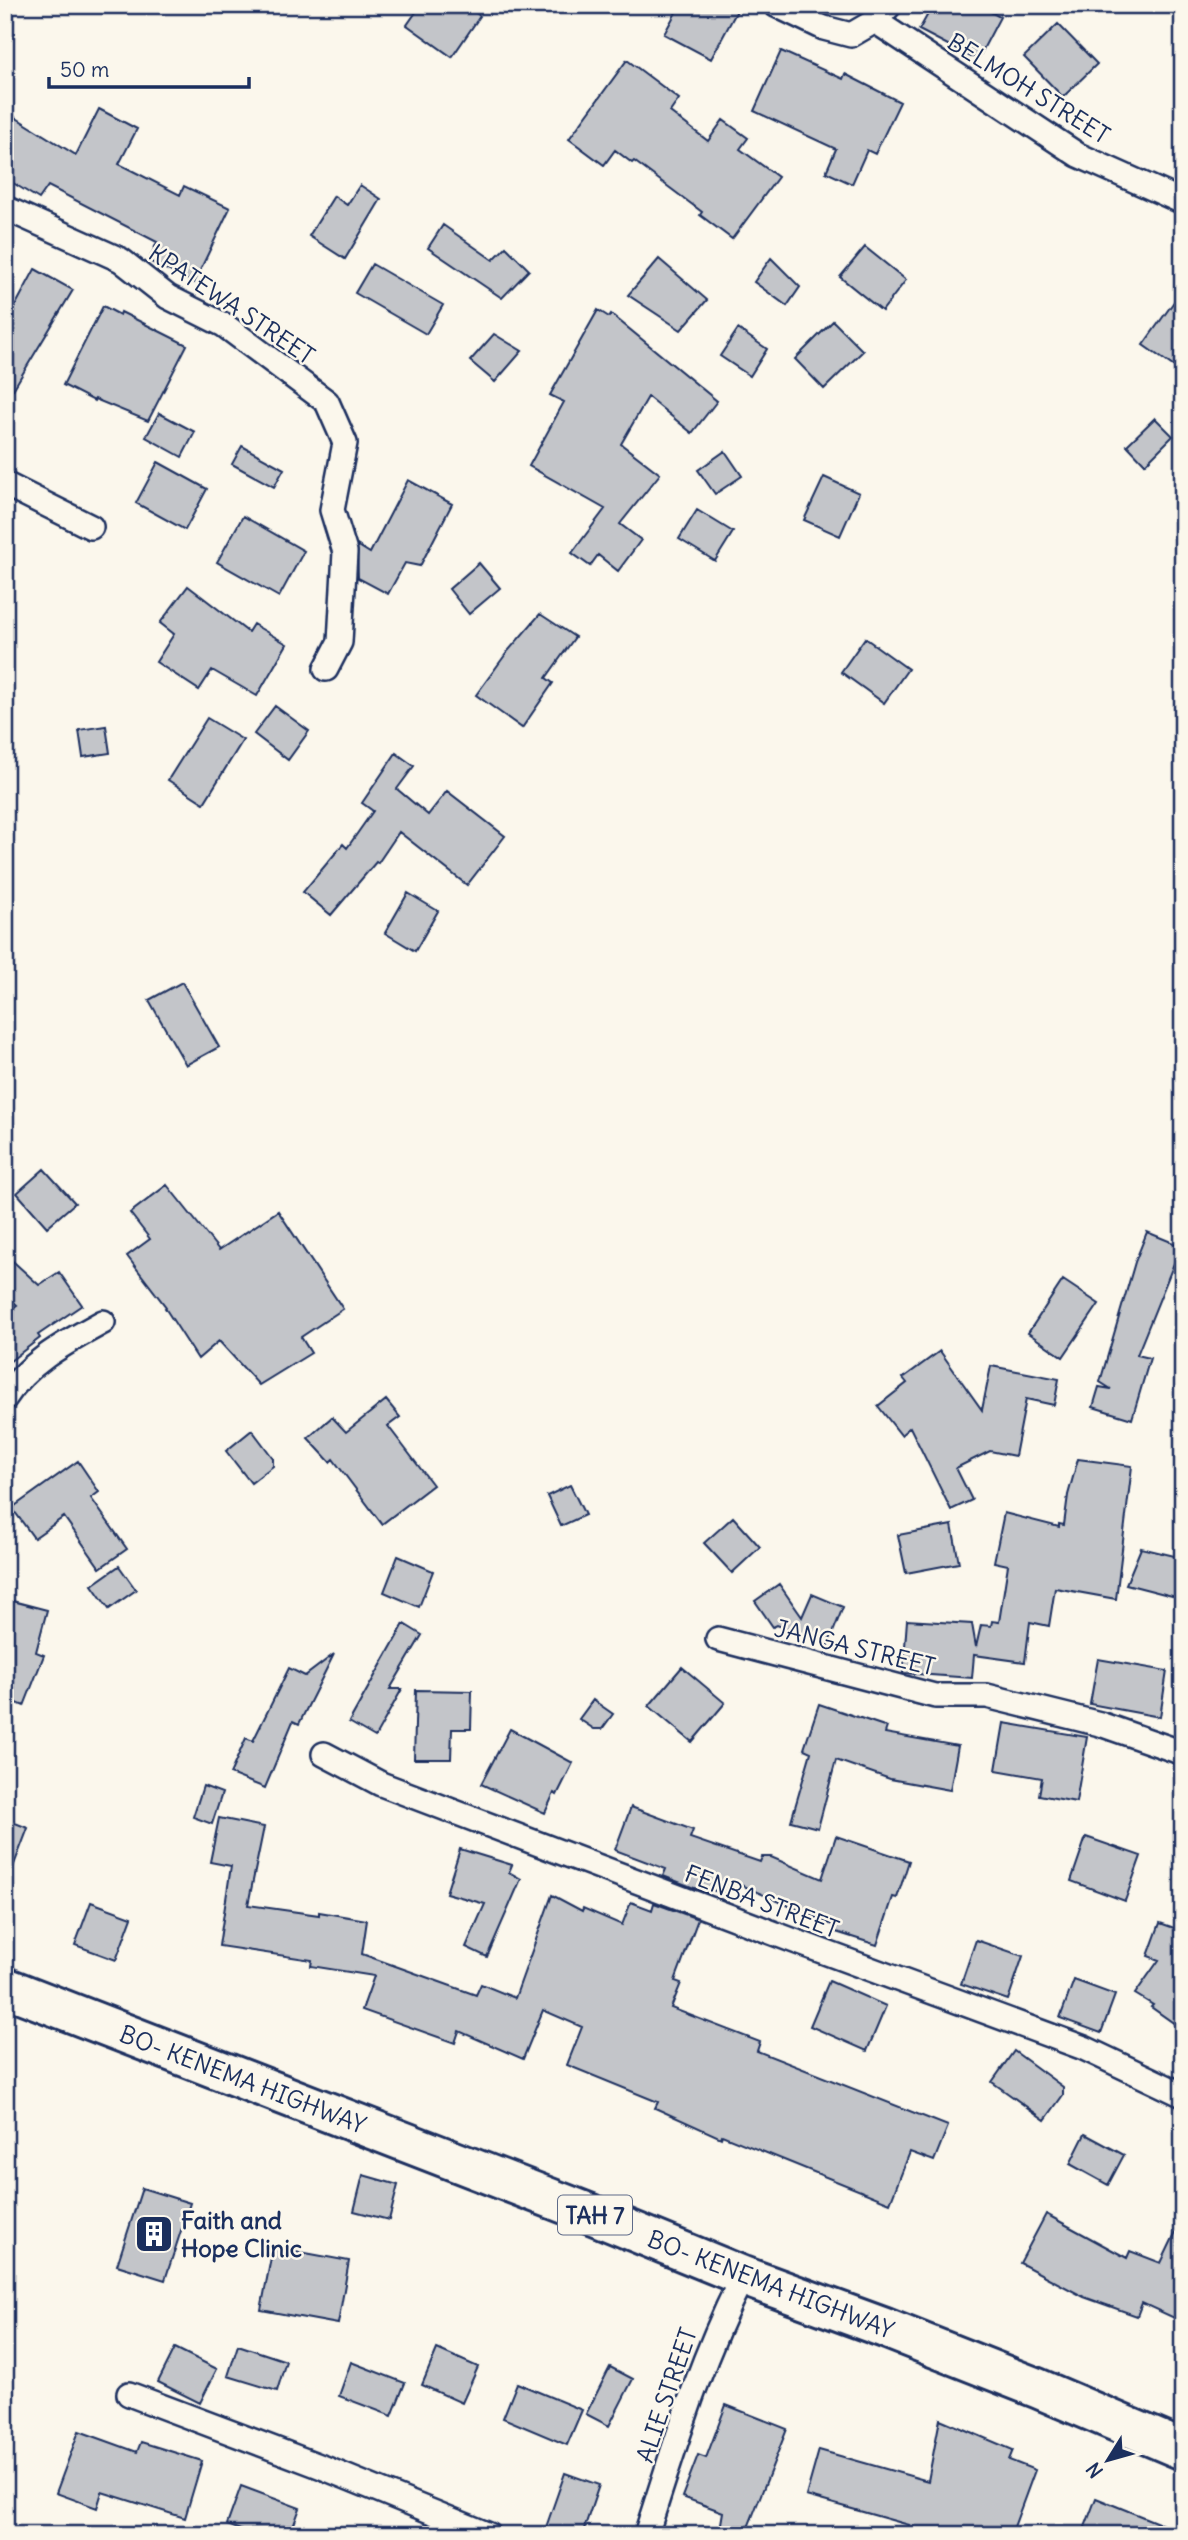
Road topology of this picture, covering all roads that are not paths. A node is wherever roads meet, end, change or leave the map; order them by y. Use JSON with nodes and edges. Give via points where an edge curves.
{"nodes":[{"id":1,"x":776,"y":5,"type":"edge"},
{"id":2,"x":883,"y":13,"type":"edge"},
{"id":3,"x":1183,"y":202,"type":"edge"},
{"id":4,"x":5,"y":208,"type":"edge"},
{"id":5,"x":5,"y":484,"type":"edge"},
{"id":6,"x":91,"y":527,"type":"dead end"},
{"id":7,"x":326,"y":669,"type":"dead end"},
{"id":8,"x":103,"y":1322,"type":"dead end"},
{"id":9,"x":5,"y":1398,"type":"edge"},
{"id":10,"x":718,"y":1639,"type":"dead end"},
{"id":11,"x":1183,"y":1752,"type":"edge"},
{"id":12,"x":324,"y":1754,"type":"dead end"},
{"id":13,"x":5,"y":1987,"type":"edge"},
{"id":14,"x":1183,"y":2095,"type":"edge"},
{"id":15,"x":743,"y":2276,"type":"junction"},
{"id":16,"x":129,"y":2394,"type":"dead end"},
{"id":17,"x":1183,"y":2450,"type":"edge"},
{"id":18,"x":489,"y":2535,"type":"edge"},
{"id":19,"x":646,"y":2535,"type":"edge"}],
"edges":[{"from":1,"to":2,"type":"street","name":"BELMOH STREET","via":[[824,29],[851,35]]},
{"from":2,"to":3,"type":"street","name":"BELMOH STREET","via":[[1078,155]]},
{"from":4,"to":7,"type":"street","name":"KPATEWA STREET","via":[[121,260],[168,297],[224,325],[327,402],[345,443],[332,510],[345,552],[340,642]]},
{"from":5,"to":6,"type":"street"},
{"from":8,"to":9,"type":"street","via":[[32,1367]]},
{"from":10,"to":11,"type":"street","name":"JANGA STREET","via":[[934,1696],[987,1696],[1100,1724]]},
{"from":12,"to":14,"type":"street","name":"FENBA STREET","via":[[381,1784],[1084,2048]]},
{"from":13,"to":15,"type":"highway","name":"BO- KENEMA HIGHWAY","number":"TAH 7"},
{"from":15,"to":17,"type":"highway","name":"BO- KENEMA HIGHWAY","number":"TAH 7","via":[[886,2328]]},
{"from":15,"to":19,"type":"street","name":"ALIE STREET","via":[[701,2367]]},
{"from":16,"to":18,"type":"street"}]}
